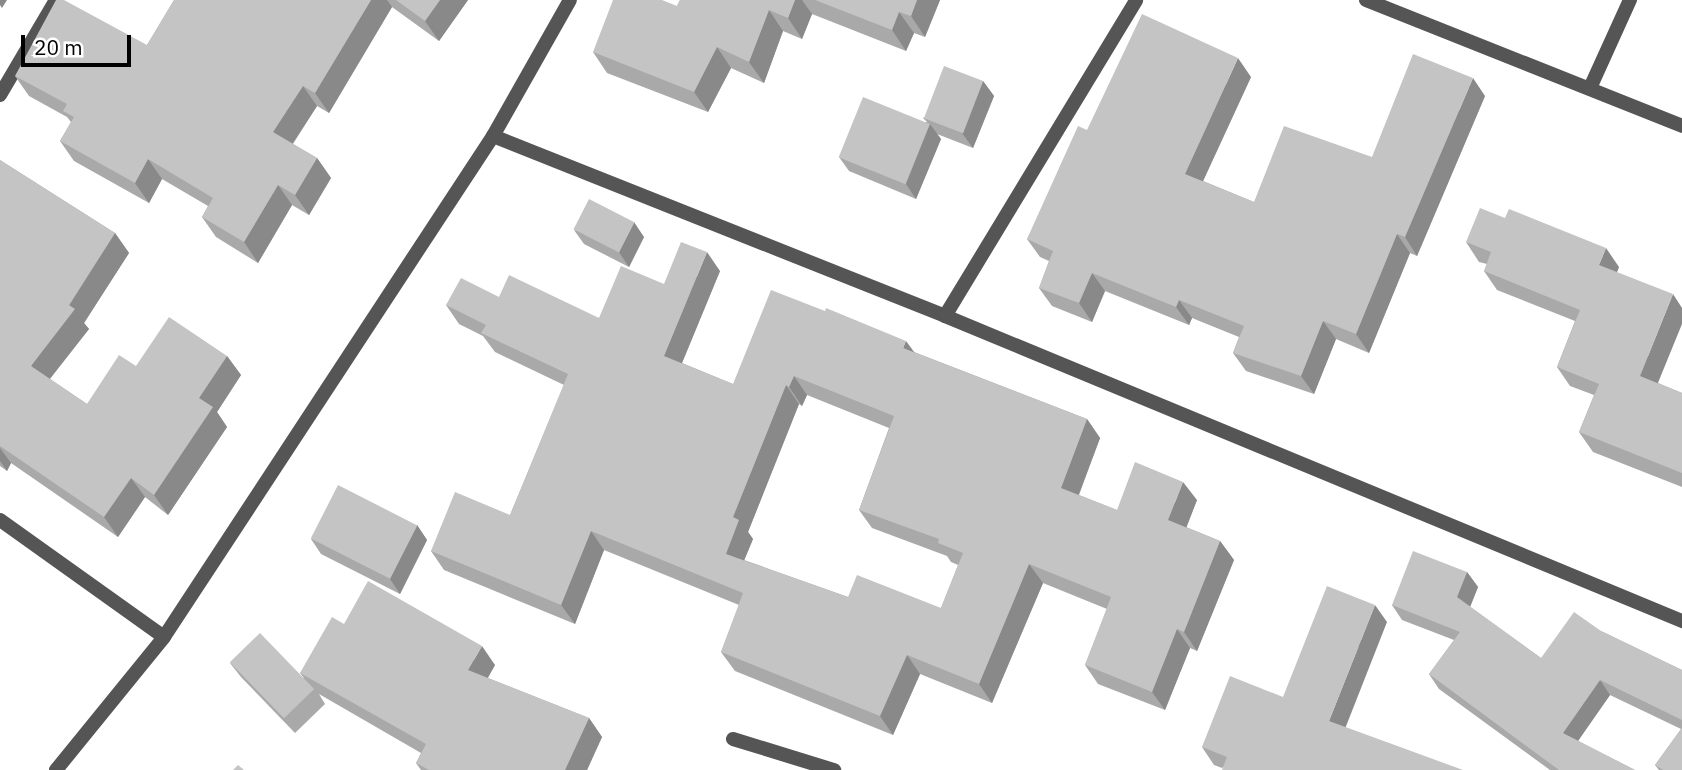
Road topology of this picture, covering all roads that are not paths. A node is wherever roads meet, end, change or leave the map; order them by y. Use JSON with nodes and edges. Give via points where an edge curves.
{"nodes":[{"id":1,"x":56,"y":0,"type":"edge"},
{"id":2,"x":570,"y":0,"type":"edge"},
{"id":3,"x":1136,"y":0,"type":"edge"},
{"id":4,"x":1366,"y":0,"type":"edge"},
{"id":5,"x":1630,"y":0,"type":"edge"},
{"id":6,"x":1590,"y":88,"type":"junction"},
{"id":7,"x":0,"y":95,"type":"edge"},
{"id":8,"x":1682,"y":126,"type":"edge"},
{"id":9,"x":493,"y":136,"type":"junction"},
{"id":10,"x":945,"y":316,"type":"junction"},
{"id":11,"x":0,"y":520,"type":"edge"},
{"id":12,"x":1682,"y":621,"type":"edge"},
{"id":13,"x":164,"y":637,"type":"junction"},
{"id":14,"x":733,"y":739,"type":"dead end"},
{"id":15,"x":56,"y":770,"type":"edge"},
{"id":16,"x":834,"y":770,"type":"edge"}],
"edges":[{"from":1,"to":7,"type":"street"},
{"from":2,"to":9,"type":"street"},
{"from":3,"to":10,"type":"street"},
{"from":4,"to":6,"type":"street"},
{"from":5,"to":6,"type":"street"},
{"from":6,"to":8,"type":"street"},
{"from":9,"to":10,"type":"street"},
{"from":9,"to":13,"type":"street"},
{"from":10,"to":12,"type":"street"},
{"from":11,"to":13,"type":"street"},
{"from":13,"to":15,"type":"street"},
{"from":14,"to":16,"type":"street"}]}
